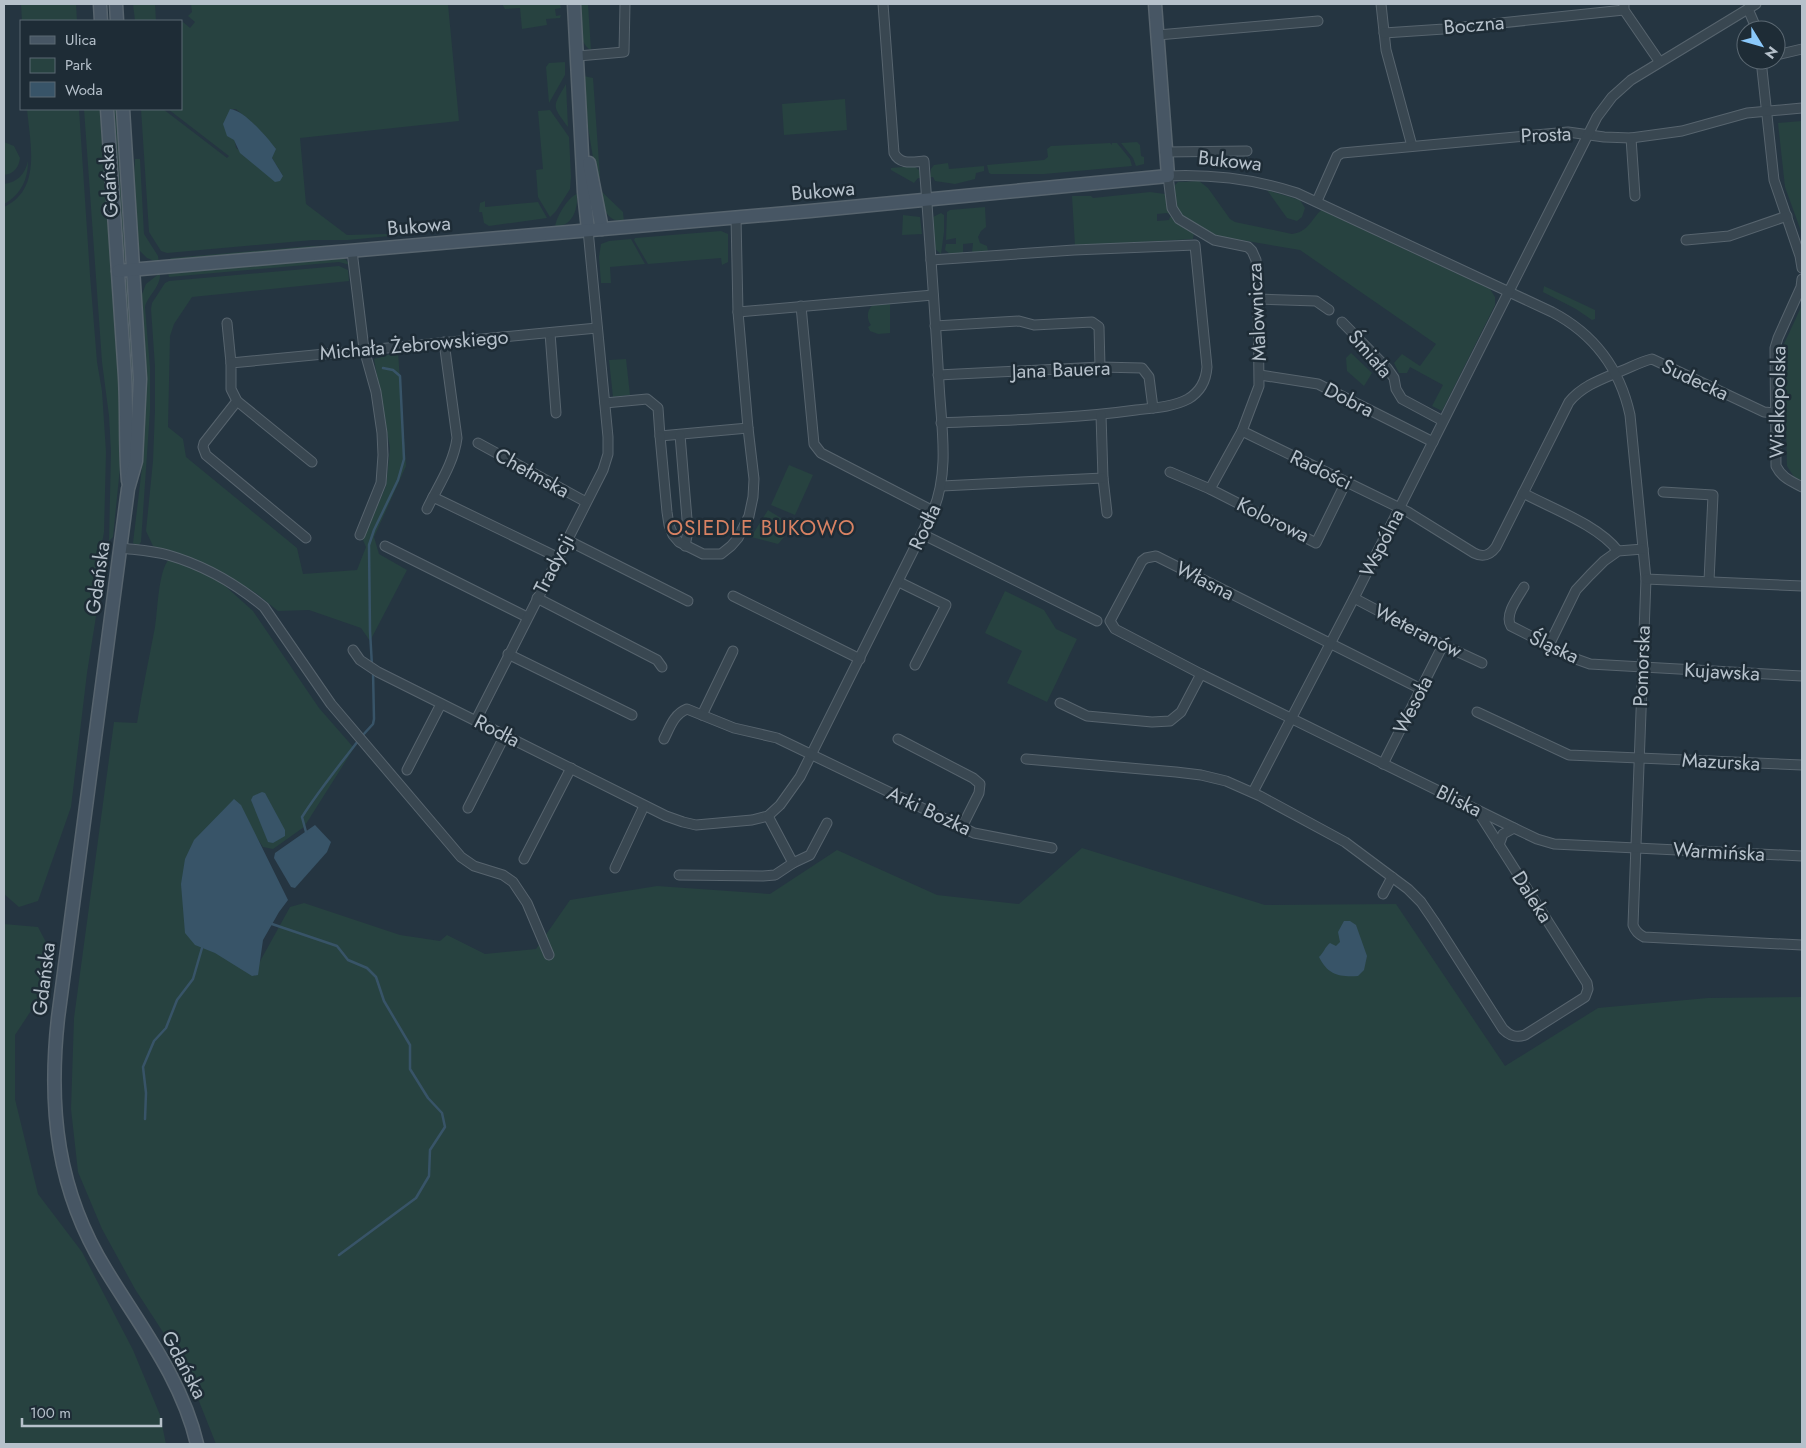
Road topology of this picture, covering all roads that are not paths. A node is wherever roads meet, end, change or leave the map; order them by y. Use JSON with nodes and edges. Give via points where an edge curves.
{"nodes":[{"id":1,"x":100,"y":4,"type":"edge"},
{"id":2,"x":116,"y":4,"type":"edge"},
{"id":3,"x":574,"y":4,"type":"edge"},
{"id":4,"x":625,"y":4,"type":"edge"},
{"id":5,"x":883,"y":4,"type":"edge"},
{"id":6,"x":1155,"y":4,"type":"edge"},
{"id":7,"x":1381,"y":4,"type":"edge"},
{"id":8,"x":1752,"y":6,"type":"edge"},
{"id":9,"x":1624,"y":7,"type":"edge"},
{"id":10,"x":101,"y":20,"type":"edge"},
{"id":11,"x":117,"y":20,"type":"edge"},
{"id":12,"x":1755,"y":20,"type":"edge"},
{"id":13,"x":1318,"y":21,"type":"dead end"},
{"id":14,"x":1384,"y":33,"type":"junction"},
{"id":15,"x":1158,"y":35,"type":"junction"},
{"id":16,"x":1802,"y":49,"type":"edge"},
{"id":17,"x":1786,"y":53,"type":"edge"},
{"id":18,"x":578,"y":56,"type":"junction"},
{"id":19,"x":1659,"y":61,"type":"junction"},
{"id":20,"x":1762,"y":70,"type":"edge"},
{"id":21,"x":1802,"y":108,"type":"edge"},
{"id":22,"x":107,"y":110,"type":"edge"},
{"id":23,"x":123,"y":110,"type":"edge"},
{"id":24,"x":1766,"y":112,"type":"junction"},
{"id":25,"x":581,"y":124,"type":"junction"},
{"id":26,"x":1588,"y":134,"type":"junction"},
{"id":27,"x":1631,"y":138,"type":"junction"},
{"id":28,"x":1412,"y":146,"type":"junction"},
{"id":29,"x":1247,"y":151,"type":"dead end"},
{"id":30,"x":1166,"y":152,"type":"junction"},
{"id":31,"x":1168,"y":176,"type":"junction"},
{"id":32,"x":1635,"y":196,"type":"dead end"},
{"id":33,"x":927,"y":200,"type":"junction"},
{"id":34,"x":1317,"y":201,"type":"junction"},
{"id":35,"x":1787,"y":216,"type":"junction"},
{"id":36,"x":736,"y":217,"type":"junction"},
{"id":37,"x":602,"y":228,"type":"junction"},
{"id":38,"x":588,"y":230,"type":"junction"},
{"id":39,"x":1686,"y":240,"type":"dead end"},
{"id":40,"x":352,"y":251,"type":"junction"},
{"id":41,"x":931,"y":260,"type":"junction"},
{"id":42,"x":1802,"y":268,"type":"edge"},
{"id":43,"x":133,"y":270,"type":"junction"},
{"id":44,"x":118,"y":271,"type":"junction"},
{"id":45,"x":1802,"y":279,"type":"edge"},
{"id":46,"x":1508,"y":292,"type":"junction"},
{"id":47,"x":934,"y":295,"type":"junction"},
{"id":48,"x":1258,"y":299,"type":"junction"},
{"id":49,"x":801,"y":306,"type":"junction"},
{"id":50,"x":1328,"y":310,"type":"dead end"},
{"id":51,"x":738,"y":312,"type":"junction"},
{"id":52,"x":1342,"y":322,"type":"dead end"},
{"id":53,"x":227,"y":323,"type":"dead end"},
{"id":54,"x":935,"y":326,"type":"junction"},
{"id":55,"x":598,"y":328,"type":"junction"},
{"id":56,"x":550,"y":333,"type":"junction"},
{"id":57,"x":444,"y":342,"type":"junction"},
{"id":58,"x":364,"y":349,"type":"junction"},
{"id":59,"x":231,"y":363,"type":"junction"},
{"id":60,"x":1100,"y":367,"type":"junction"},
{"id":61,"x":1616,"y":373,"type":"junction"},
{"id":62,"x":938,"y":375,"type":"junction"},
{"id":63,"x":1260,"y":375,"type":"junction"},
{"id":64,"x":237,"y":402,"type":"junction"},
{"id":65,"x":605,"y":403,"type":"junction"},
{"id":66,"x":1153,"y":408,"type":"junction"},
{"id":67,"x":556,"y":413,"type":"dead end"},
{"id":68,"x":1775,"y":413,"type":"junction"},
{"id":69,"x":1101,"y":415,"type":"junction"},
{"id":70,"x":1443,"y":421,"type":"junction"},
{"id":71,"x":941,"y":424,"type":"junction"},
{"id":72,"x":748,"y":428,"type":"junction"},
{"id":73,"x":1242,"y":431,"type":"junction"},
{"id":74,"x":680,"y":435,"type":"junction"},
{"id":75,"x":660,"y":436,"type":"junction"},
{"id":76,"x":1433,"y":442,"type":"junction"},
{"id":77,"x":478,"y":443,"type":"dead end"},
{"id":78,"x":312,"y":462,"type":"dead end"},
{"id":79,"x":1170,"y":472,"type":"dead end"},
{"id":80,"x":1103,"y":478,"type":"junction"},
{"id":81,"x":1346,"y":482,"type":"junction"},
{"id":82,"x":942,"y":486,"type":"junction"},
{"id":83,"x":1802,"y":487,"type":"edge"},
{"id":84,"x":128,"y":489,"type":"junction"},
{"id":85,"x":1210,"y":489,"type":"junction"},
{"id":86,"x":1662,"y":492,"type":"dead end"},
{"id":87,"x":1523,"y":493,"type":"junction"},
{"id":88,"x":433,"y":497,"type":"junction"},
{"id":89,"x":587,"y":507,"type":"junction"},
{"id":90,"x":1400,"y":508,"type":"junction"},
{"id":91,"x":427,"y":509,"type":"dead end"},
{"id":92,"x":933,"y":511,"type":"junction"},
{"id":93,"x":1107,"y":513,"type":"dead end"},
{"id":94,"x":922,"y":534,"type":"junction"},
{"id":95,"x":360,"y":535,"type":"dead end"},
{"id":96,"x":306,"y":538,"type":"dead end"},
{"id":97,"x":566,"y":540,"type":"junction"},
{"id":98,"x":385,"y":546,"type":"dead end"},
{"id":99,"x":685,"y":546,"type":"junction"},
{"id":100,"x":121,"y":548,"type":"junction"},
{"id":101,"x":1643,"y":549,"type":"junction"},
{"id":102,"x":1618,"y":552,"type":"junction"},
{"id":103,"x":557,"y":557,"type":"junction"},
{"id":104,"x":1646,"y":579,"type":"junction"},
{"id":105,"x":898,"y":582,"type":"junction"},
{"id":106,"x":1709,"y":582,"type":"junction"},
{"id":107,"x":1802,"y":586,"type":"edge"},
{"id":108,"x":1524,"y":587,"type":"dead end"},
{"id":109,"x":734,"y":596,"type":"dead end"},
{"id":110,"x":536,"y":598,"type":"junction"},
{"id":111,"x":1354,"y":598,"type":"junction"},
{"id":112,"x":688,"y":601,"type":"dead end"},
{"id":113,"x":527,"y":617,"type":"junction"},
{"id":114,"x":1097,"y":621,"type":"dead end"},
{"id":115,"x":1110,"y":621,"type":"joint"},
{"id":116,"x":1330,"y":643,"type":"junction"},
{"id":117,"x":1443,"y":645,"type":"junction"},
{"id":118,"x":1549,"y":645,"type":"junction"},
{"id":119,"x":353,"y":650,"type":"dead end"},
{"id":120,"x":733,"y":651,"type":"dead end"},
{"id":121,"x":508,"y":654,"type":"junction"},
{"id":122,"x":860,"y":659,"type":"junction"},
{"id":123,"x":1482,"y":663,"type":"dead end"},
{"id":124,"x":916,"y":665,"type":"dead end"},
{"id":125,"x":662,"y":667,"type":"dead end"},
{"id":126,"x":1642,"y":668,"type":"junction"},
{"id":127,"x":1201,"y":674,"type":"junction"},
{"id":128,"x":1802,"y":676,"type":"edge"},
{"id":129,"x":1420,"y":690,"type":"junction"},
{"id":130,"x":442,"y":704,"type":"junction"},
{"id":131,"x":1060,"y":704,"type":"dead end"},
{"id":132,"x":1477,"y":712,"type":"dead end"},
{"id":133,"x":632,"y":715,"type":"dead end"},
{"id":134,"x":702,"y":715,"type":"junction"},
{"id":135,"x":1291,"y":719,"type":"junction"},
{"id":136,"x":476,"y":720,"type":"junction"},
{"id":137,"x":505,"y":735,"type":"junction"},
{"id":138,"x":664,"y":738,"type":"dead end"},
{"id":139,"x":898,"y":739,"type":"dead end"},
{"id":140,"x":811,"y":755,"type":"junction"},
{"id":141,"x":1639,"y":758,"type":"junction"},
{"id":142,"x":1026,"y":759,"type":"dead end"},
{"id":143,"x":1383,"y":764,"type":"junction"},
{"id":144,"x":1802,"y":765,"type":"edge"},
{"id":145,"x":571,"y":768,"type":"junction"},
{"id":146,"x":407,"y":770,"type":"dead end"},
{"id":147,"x":1253,"y":792,"type":"junction"},
{"id":148,"x":644,"y":806,"type":"junction"},
{"id":149,"x":468,"y":808,"type":"dead end"},
{"id":150,"x":1477,"y":810,"type":"junction"},
{"id":151,"x":768,"y":816,"type":"junction"},
{"id":152,"x":827,"y":823,"type":"dead end"},
{"id":153,"x":962,"y":827,"type":"junction"},
{"id":154,"x":1514,"y":828,"type":"junction"},
{"id":155,"x":1499,"y":845,"type":"junction"},
{"id":156,"x":1052,"y":848,"type":"dead end"},
{"id":157,"x":1636,"y":848,"type":"junction"},
{"id":158,"x":1802,"y":856,"type":"edge"},
{"id":159,"x":524,"y":859,"type":"dead end"},
{"id":160,"x":793,"y":864,"type":"junction"},
{"id":161,"x":615,"y":868,"type":"dead end"},
{"id":162,"x":680,"y":875,"type":"dead end"},
{"id":163,"x":1392,"y":877,"type":"junction"},
{"id":164,"x":1383,"y":894,"type":"dead end"},
{"id":165,"x":1802,"y":945,"type":"edge"},
{"id":166,"x":550,"y":955,"type":"dead end"},
{"id":167,"x":198,"y":1444,"type":"edge"}],
"edges":[{"from":1,"to":10,"type":"main road"},
{"from":2,"to":11,"type":"main road"},
{"from":3,"to":18,"type":"main road"},
{"from":4,"to":18,"type":"street","via":[[624,52]]},
{"from":5,"to":33,"type":"street","name":"Rodła","via":[[894,153],[901,161],[924,161]]},
{"from":6,"to":15,"type":"main road"},
{"from":7,"to":14,"type":"street"},
{"from":8,"to":12,"type":"street"},
{"from":8,"to":19,"type":"street","name":"Wspólna"},
{"from":9,"to":14,"type":"street","name":"Boczna"},
{"from":9,"to":19,"type":"street"},
{"from":13,"to":15,"type":"street"},
{"from":14,"to":28,"type":"street"},
{"from":15,"to":30,"type":"main road"},
{"from":16,"to":17,"type":"street"},
{"from":18,"to":25,"type":"main road"},
{"from":19,"to":26,"type":"street","name":"Wspólna","via":[[1620,88]]},
{"from":20,"to":24,"type":"street"},
{"from":21,"to":24,"type":"street","name":"Prosta"},
{"from":22,"to":44,"type":"main road","name":"Gdańska"},
{"from":23,"to":43,"type":"main road","name":"Gdańska"},
{"from":24,"to":27,"type":"street","name":"Prosta","via":[[1739,115],[1682,131]]},
{"from":24,"to":35,"type":"street","via":[[1774,180]]},
{"from":25,"to":37,"type":"main road"},
{"from":25,"to":38,"type":"main road"},
{"from":26,"to":27,"type":"street","name":"Prosta"},
{"from":26,"to":28,"type":"street","name":"Prosta","via":[[1568,132]]},
{"from":26,"to":46,"type":"street","name":"Wspólna"},
{"from":27,"to":32,"type":"street"},
{"from":28,"to":34,"type":"street","name":"Prosta","via":[[1339,154]]},
{"from":29,"to":30,"type":"street","name":"Bukowa"},
{"from":30,"to":31,"type":"main road"},
{"from":31,"to":33,"type":"main road","name":"Bukowa"},
{"from":31,"to":34,"type":"street","name":"Bukowa","via":[[1245,179]]},
{"from":31,"to":48,"type":"street","name":"Malownicza","via":[[1172,208],[1179,219],[1214,240],[1243,245],[1252,251],[1256,260]]},
{"from":33,"to":36,"type":"main road","name":"Bukowa"},
{"from":33,"to":41,"type":"street","name":"Rodła"},
{"from":34,"to":46,"type":"street","name":"Bukowa"},
{"from":35,"to":39,"type":"street","via":[[1728,236]]},
{"from":35,"to":42,"type":"street"},
{"from":36,"to":37,"type":"main road","name":"Bukowa"},
{"from":36,"to":51,"type":"street"},
{"from":37,"to":38,"type":"main road","name":"Bukowa"},
{"from":38,"to":40,"type":"main road","name":"Bukowa"},
{"from":38,"to":55,"type":"street","name":"Tradycji"},
{"from":40,"to":43,"type":"main road","name":"Bukowa"},
{"from":40,"to":58,"type":"street"},
{"from":41,"to":47,"type":"street","name":"Rodła"},
{"from":41,"to":66,"type":"street","via":[[1195,245],[1207,367],[1205,379],[1190,398]]},
{"from":43,"to":44,"type":"main road","name":"Bukowa"},
{"from":43,"to":84,"type":"main road","name":"Gdańska","via":[[140,415],[136,461]]},
{"from":44,"to":84,"type":"main road","name":"Gdańska"},
{"from":45,"to":68,"type":"street","name":"Wielkopolska","via":[[1775,348]]},
{"from":46,"to":61,"type":"street","name":"Pomorska","via":[[1577,327],[1597,346]]},
{"from":46,"to":70,"type":"street","name":"Wspólna"},
{"from":47,"to":49,"type":"street"},
{"from":47,"to":54,"type":"street","name":"Rodła"},
{"from":48,"to":50,"type":"street","via":[[1316,301]]},
{"from":48,"to":63,"type":"street","name":"Malownicza"},
{"from":49,"to":51,"type":"street"},
{"from":49,"to":92,"type":"street","via":[[814,444],[821,453]]},
{"from":51,"to":72,"type":"street"},
{"from":52,"to":70,"type":"street","name":"Śmiała","via":[[1387,368],[1402,399]]},
{"from":53,"to":59,"type":"street"},
{"from":54,"to":60,"type":"street","via":[[1019,320],[1034,325],[1092,322],[1099,327]]},
{"from":54,"to":62,"type":"street","name":"Rodła"},
{"from":55,"to":56,"type":"street","name":"Michała Żebrowskiego"},
{"from":55,"to":65,"type":"street","name":"Tradycji"},
{"from":56,"to":57,"type":"street","name":"Michała Żebrowskiego"},
{"from":56,"to":67,"type":"street"},
{"from":57,"to":58,"type":"street","name":"Michała Żebrowskiego"},
{"from":57,"to":88,"type":"street","via":[[457,438],[450,464]]},
{"from":58,"to":59,"type":"street","name":"Michała Żebrowskiego"},
{"from":58,"to":95,"type":"street","via":[[376,392],[383,455],[381,483]]},
{"from":59,"to":64,"type":"street","via":[[231,389]]},
{"from":60,"to":62,"type":"street","name":"Jana Bauera"},
{"from":60,"to":66,"type":"street","name":"Jana Bauera","via":[[1142,368],[1149,377]]},
{"from":61,"to":68,"type":"street","name":"Sudecka","via":[[1652,359],[1764,412]]},
{"from":61,"to":87,"type":"street","name":"Sudecka","via":[[1580,390],[1569,402]]},
{"from":61,"to":101,"type":"street","name":"Pomorska","via":[[1630,415]]},
{"from":62,"to":71,"type":"street","name":"Rodła"},
{"from":63,"to":73,"type":"street","name":"Malownicza"},
{"from":63,"to":76,"type":"street","name":"Dobra","via":[[1318,384]]},
{"from":64,"to":78,"type":"street"},
{"from":64,"to":96,"type":"street","via":[[204,443],[206,455]]},
{"from":65,"to":75,"type":"street","via":[[647,399],[658,408]]},
{"from":65,"to":89,"type":"street","name":"Tradycji","via":[[608,454]]},
{"from":66,"to":69,"type":"street"},
{"from":68,"to":83,"type":"street","name":"Wielkopolska","via":[[1776,466],[1786,479]]},
{"from":69,"to":71,"type":"street"},
{"from":69,"to":80,"type":"street"},
{"from":70,"to":76,"type":"street","name":"Wspólna"},
{"from":71,"to":82,"type":"street","name":"Rodła"},
{"from":72,"to":74,"type":"street"},
{"from":72,"to":99,"type":"street","via":[[753,498],[749,516],[738,538],[721,554],[703,554]]},
{"from":73,"to":81,"type":"street","name":"Radości"},
{"from":73,"to":85,"type":"street","name":"Malownicza"},
{"from":74,"to":75,"type":"street"},
{"from":74,"to":99,"type":"street","via":[[688,531]]},
{"from":75,"to":99,"type":"street","via":[[669,525],[673,535]]},
{"from":76,"to":90,"type":"street","name":"Wspólna"},
{"from":77,"to":89,"type":"street","name":"Chełmska"},
{"from":79,"to":85,"type":"street","name":"Kolorowa"},
{"from":80,"to":82,"type":"street"},
{"from":80,"to":93,"type":"street"},
{"from":81,"to":85,"type":"street","name":"Kolorowa","via":[[1316,543]]},
{"from":81,"to":90,"type":"street","name":"Radości"},
{"from":82,"to":92,"type":"street","name":"Rodła"},
{"from":84,"to":100,"type":"main road","name":"Gdańska"},
{"from":86,"to":106,"type":"street","via":[[1713,495]]},
{"from":87,"to":90,"type":"street","name":"Radości","via":[[1496,547],[1486,556],[1474,553]]},
{"from":87,"to":102,"type":"street","via":[[1594,530]]},
{"from":88,"to":91,"type":"street"},
{"from":88,"to":103,"type":"street"},
{"from":89,"to":97,"type":"street","name":"Tradycji"},
{"from":90,"to":111,"type":"street","name":"Wspólna"},
{"from":92,"to":94,"type":"street","name":"Rodła"},
{"from":94,"to":105,"type":"street","name":"Rodła"},
{"from":94,"to":114,"type":"street"},
{"from":97,"to":103,"type":"street","name":"Tradycji"},
{"from":97,"to":112,"type":"street"},
{"from":98,"to":113,"type":"street"},
{"from":100,"to":166,"type":"street","via":[[166,555],[199,566],[264,607],[331,704],[461,857],[513,882],[527,903]]},
{"from":100,"to":167,"type":"main road","name":"Gdańska","via":[[57,1031],[53,1084],[55,1122],[64,1172],[88,1238],[170,1372]]},
{"from":101,"to":102,"type":"street"},
{"from":101,"to":104,"type":"street","name":"Pomorska"},
{"from":102,"to":118,"type":"street","via":[[1604,561],[1576,590]]},
{"from":103,"to":110,"type":"street","name":"Tradycji"},
{"from":104,"to":106,"type":"street"},
{"from":104,"to":126,"type":"street","name":"Pomorska"},
{"from":105,"to":122,"type":"street","name":"Rodła"},
{"from":105,"to":124,"type":"street","via":[[946,605]]},
{"from":106,"to":107,"type":"street"},
{"from":108,"to":118,"type":"street","name":"Śląska","via":[[1509,616],[1509,623]]},
{"from":109,"to":122,"type":"street"},
{"from":110,"to":113,"type":"street","name":"Tradycji"},
{"from":110,"to":125,"type":"street","via":[[657,660]]},
{"from":111,"to":116,"type":"street","name":"Wspólna"},
{"from":111,"to":117,"type":"street","name":"Weteranów"},
{"from":113,"to":121,"type":"street","name":"Tradycji"},
{"from":115,"to":116,"type":"street","name":"Własna","via":[[1142,561],[1156,556]]},
{"from":115,"to":127,"type":"street","name":"Bliska","via":[[1115,629]]},
{"from":116,"to":129,"type":"street","name":"Własna"},
{"from":116,"to":135,"type":"street","name":"Wspólna"},
{"from":117,"to":123,"type":"street","name":"Weteranów"},
{"from":117,"to":129,"type":"street","name":"Wesoła"},
{"from":118,"to":126,"type":"street","name":"Śląska","via":[[1590,664]]},
{"from":119,"to":130,"type":"street","name":"Rodła","via":[[360,660],[378,672]]},
{"from":120,"to":134,"type":"street"},
{"from":121,"to":133,"type":"street"},
{"from":121,"to":136,"type":"street","name":"Tradycji"},
{"from":122,"to":140,"type":"street","name":"Rodła"},
{"from":126,"to":128,"type":"street","name":"Kujawska"},
{"from":126,"to":141,"type":"street","name":"Pomorska"},
{"from":127,"to":131,"type":"street","via":[[1181,712],[1170,721],[1088,716]]},
{"from":127,"to":135,"type":"street","name":"Bliska"},
{"from":129,"to":143,"type":"street","name":"Wesoła"},
{"from":130,"to":136,"type":"street","name":"Rodła"},
{"from":130,"to":146,"type":"street"},
{"from":132,"to":141,"type":"street","name":"Mazurska","via":[[1570,755]]},
{"from":134,"to":138,"type":"street","name":"Arki Bożka","via":[[687,709],[681,711]]},
{"from":134,"to":140,"type":"street","name":"Arki Bożka","via":[[734,728],[777,738]]},
{"from":135,"to":143,"type":"street","name":"Bliska"},
{"from":135,"to":147,"type":"street","name":"Wspólna"},
{"from":136,"to":137,"type":"street","name":"Rodła"},
{"from":137,"to":145,"type":"street","name":"Rodła"},
{"from":137,"to":149,"type":"street"},
{"from":139,"to":153,"type":"street","via":[[980,784],[979,793]]},
{"from":140,"to":151,"type":"street","name":"Rodła","via":[[788,795]]},
{"from":140,"to":153,"type":"street","name":"Arki Bożka"},
{"from":141,"to":144,"type":"street","name":"Mazurska"},
{"from":141,"to":157,"type":"street","name":"Pomorska"},
{"from":142,"to":147,"type":"street","via":[[1201,775],[1226,780]]},
{"from":143,"to":150,"type":"street","name":"Bliska"},
{"from":145,"to":148,"type":"street","name":"Rodła"},
{"from":145,"to":159,"type":"street"},
{"from":147,"to":163,"type":"street","via":[[1345,842]]},
{"from":148,"to":151,"type":"street","name":"Rodła","via":[[696,825]]},
{"from":148,"to":161,"type":"street"},
{"from":150,"to":154,"type":"street","name":"Bliska"},
{"from":150,"to":155,"type":"street","name":"Daleka"},
{"from":151,"to":160,"type":"street"},
{"from":152,"to":160,"type":"street","via":[[810,855]]},
{"from":153,"to":156,"type":"street","name":"Arki Bożka","via":[[974,833]]},
{"from":154,"to":155,"type":"street","via":[[1503,834]]},
{"from":154,"to":157,"type":"street","name":"Bliska","via":[[1554,844]]},
{"from":155,"to":163,"type":"street","name":"Daleka","via":[[1588,983],[1585,998],[1520,1037],[1507,1033],[1434,921],[1408,888]]},
{"from":157,"to":158,"type":"street","name":"Warmińska"},
{"from":157,"to":165,"type":"street","name":"Pomorska","via":[[1632,925],[1640,935]]},
{"from":160,"to":162,"type":"street","via":[[775,875]]},
{"from":163,"to":164,"type":"street"}]}
